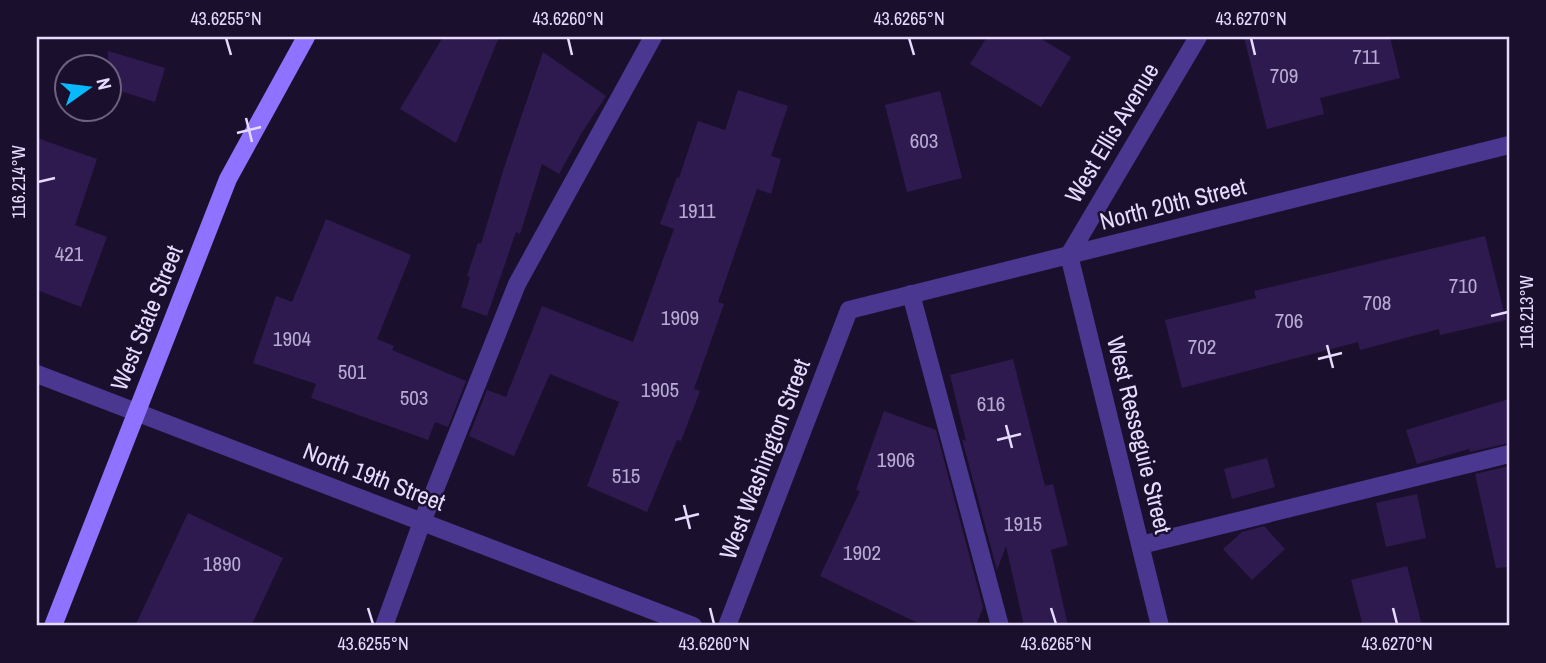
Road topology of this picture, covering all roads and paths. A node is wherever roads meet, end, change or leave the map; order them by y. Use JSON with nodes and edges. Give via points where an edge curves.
{"nodes":[{"id":1,"x":306,"y":37,"type":"edge"},
{"id":2,"x":653,"y":37,"type":"edge"},
{"id":3,"x":1198,"y":37,"type":"edge"},
{"id":4,"x":1509,"y":145,"type":"edge"},
{"id":5,"x":1069,"y":255,"type":"junction"},
{"id":6,"x":911,"y":294,"type":"junction"},
{"id":7,"x":849,"y":310,"type":"joint"},
{"id":8,"x":37,"y":374,"type":"edge"},
{"id":9,"x":136,"y":412,"type":"junction"},
{"id":10,"x":1509,"y":454,"type":"edge"},
{"id":11,"x":422,"y":522,"type":"junction"},
{"id":12,"x":1141,"y":545,"type":"junction"},
{"id":13,"x":53,"y":626,"type":"edge"},
{"id":14,"x":384,"y":626,"type":"edge"},
{"id":15,"x":693,"y":626,"type":"edge"},
{"id":16,"x":727,"y":626,"type":"edge"},
{"id":17,"x":1000,"y":626,"type":"edge"},
{"id":18,"x":1160,"y":626,"type":"edge"}],
"edges":[{"from":1,"to":9,"type":"main road","name":"West State Street","via":[[228,179]]},
{"from":2,"to":11,"type":"street","via":[[517,284]]},
{"from":3,"to":5,"type":"street","name":"West Ellis Avenue"},
{"from":4,"to":5,"type":"street","name":"North 20th Street"},
{"from":5,"to":6,"type":"street","name":"North 20th Street"},
{"from":5,"to":12,"type":"street","name":"West Resseguie Street"},
{"from":6,"to":7,"type":"street","name":"North 20th Street"},
{"from":6,"to":17,"type":"street"},
{"from":7,"to":16,"type":"street","name":"West Washington Street"},
{"from":8,"to":9,"type":"street","name":"North 19th Street"},
{"from":9,"to":11,"type":"street","name":"North 19th Street"},
{"from":9,"to":13,"type":"main road","name":"West State Street"},
{"from":10,"to":12,"type":"street"},
{"from":11,"to":14,"type":"street"},
{"from":11,"to":15,"type":"street","name":"North 19th Street"},
{"from":12,"to":18,"type":"street","name":"West Resseguie Street"}]}
